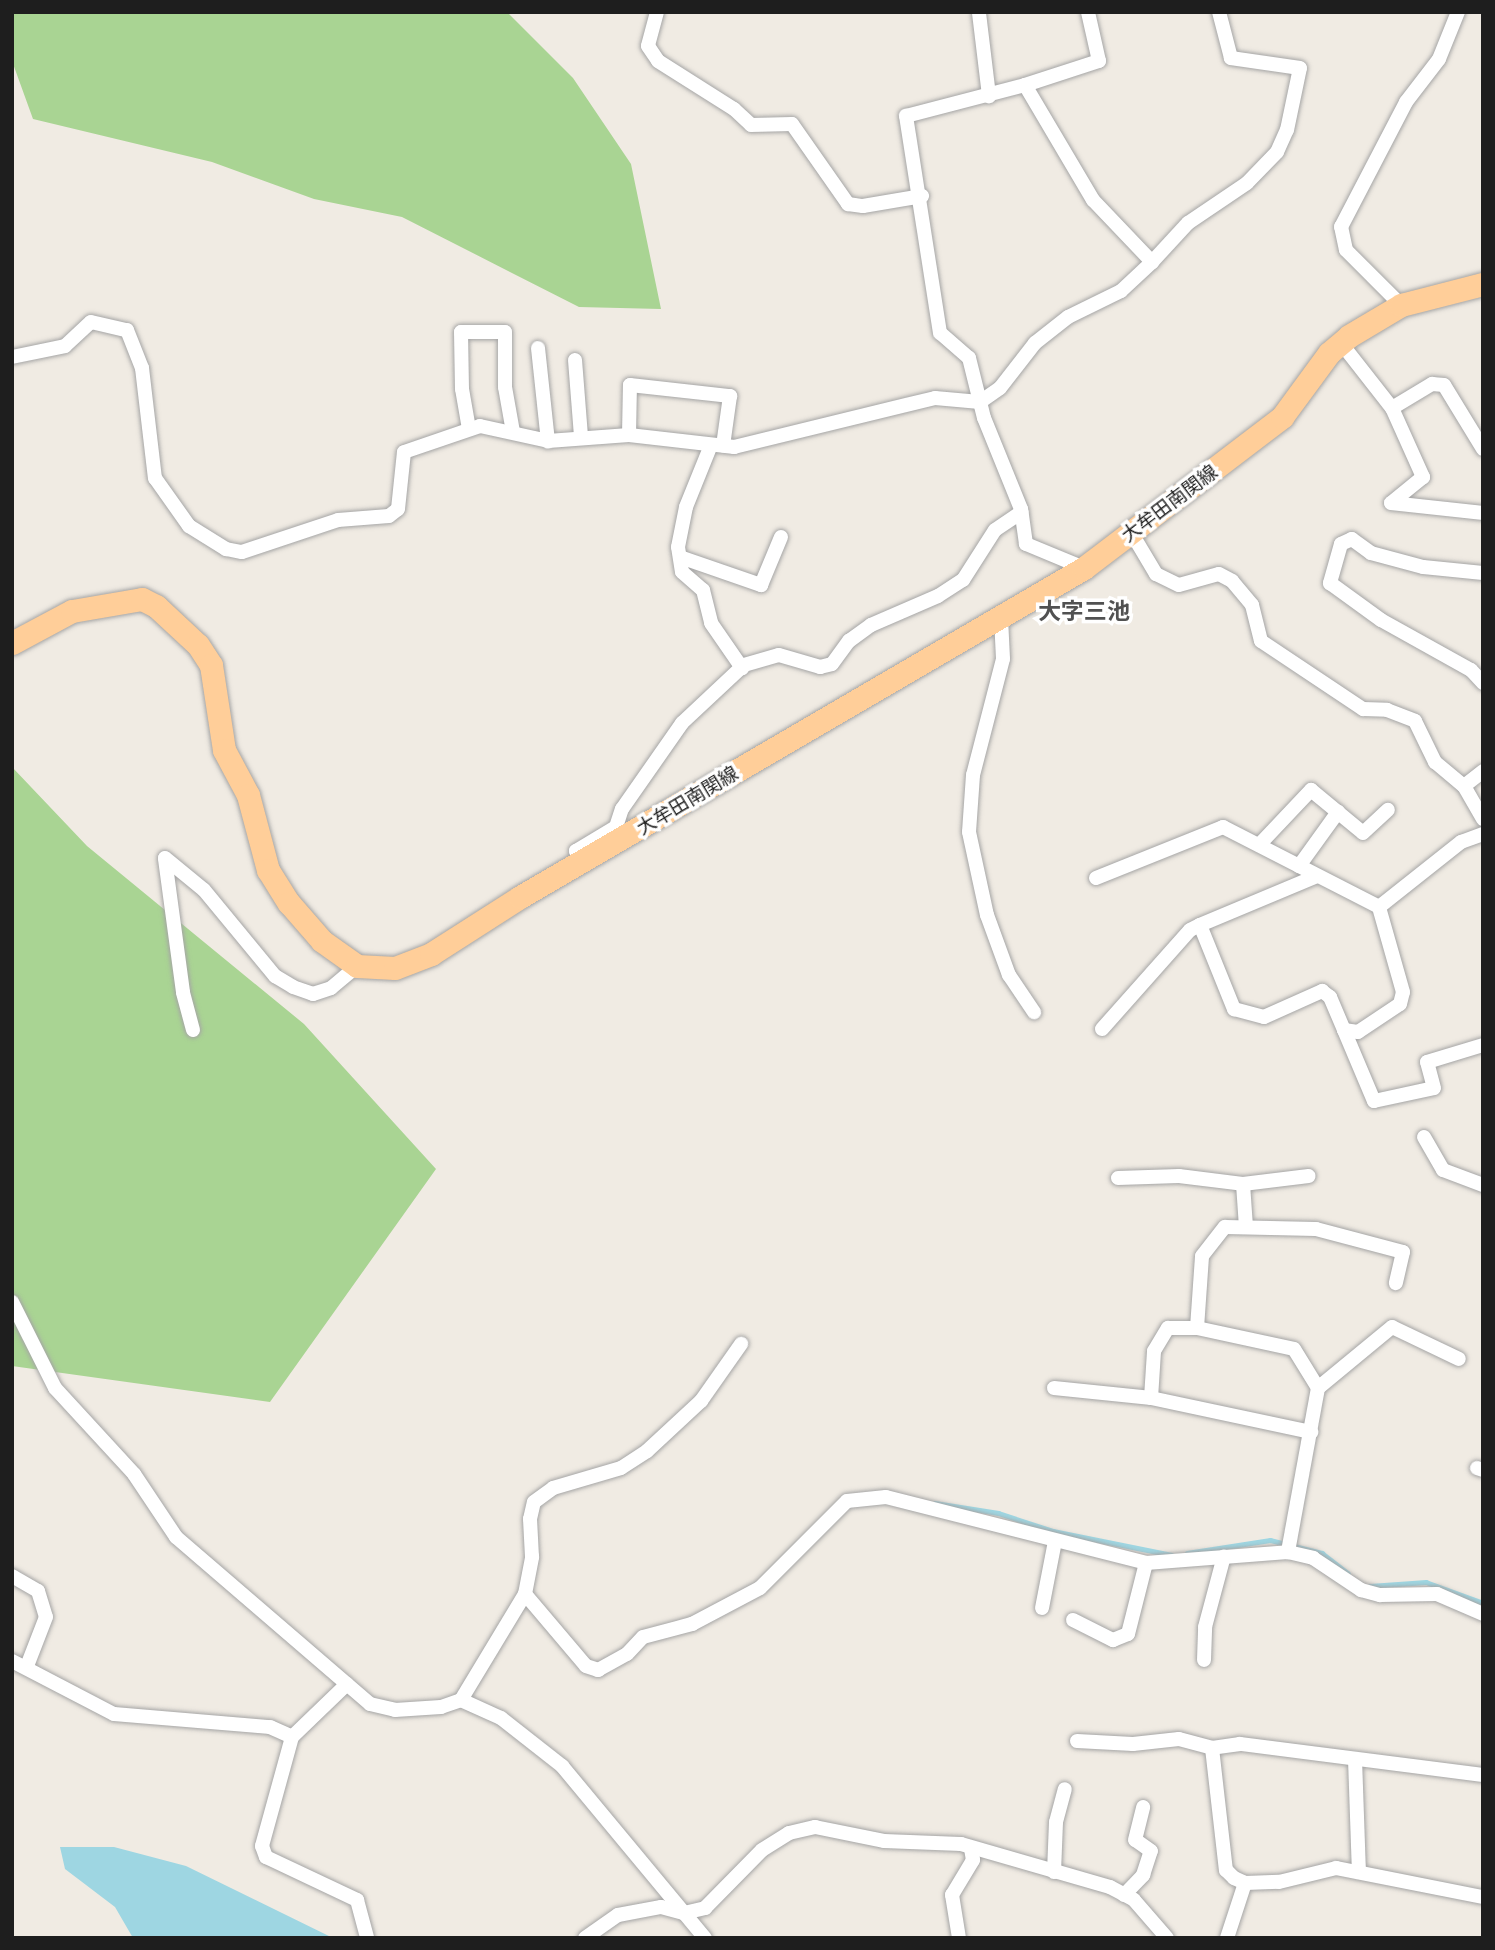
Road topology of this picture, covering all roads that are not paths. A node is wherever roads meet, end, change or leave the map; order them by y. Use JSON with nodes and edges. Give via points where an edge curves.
{"nodes":[{"id":1,"x":657,"y":12,"type":"edge"},
{"id":2,"x":1088,"y":12,"type":"edge"},
{"id":3,"x":1219,"y":12,"type":"edge"},
{"id":4,"x":1458,"y":12,"type":"edge"},
{"id":5,"x":979,"y":13,"type":"edge"},
{"id":6,"x":1025,"y":85,"type":"junction"},
{"id":7,"x":989,"y":96,"type":"junction"},
{"id":8,"x":922,"y":196,"type":"junction"},
{"id":9,"x":1152,"y":262,"type":"junction"},
{"id":10,"x":1483,"y":284,"type":"edge"},
{"id":11,"x":1401,"y":304,"type":"junction"},
{"id":12,"x":1341,"y":342,"type":"junction"},
{"id":13,"x":538,"y":348,"type":"dead end"},
{"id":14,"x":12,"y":357,"type":"edge"},
{"id":15,"x":575,"y":360,"type":"dead end"},
{"id":16,"x":980,"y":402,"type":"junction"},
{"id":17,"x":1392,"y":408,"type":"junction"},
{"id":18,"x":469,"y":429,"type":"junction"},
{"id":19,"x":513,"y":432,"type":"junction"},
{"id":20,"x":629,"y":435,"type":"junction"},
{"id":21,"x":581,"y":436,"type":"junction"},
{"id":22,"x":548,"y":442,"type":"junction"},
{"id":23,"x":717,"y":445,"type":"junction"},
{"id":24,"x":1483,"y":449,"type":"edge"},
{"id":25,"x":1022,"y":512,"type":"junction"},
{"id":26,"x":1483,"y":513,"type":"edge"},
{"id":27,"x":1131,"y":532,"type":"junction"},
{"id":28,"x":781,"y":537,"type":"dead end"},
{"id":29,"x":680,"y":557,"type":"junction"},
{"id":30,"x":1084,"y":568,"type":"junction"},
{"id":31,"x":1483,"y":573,"type":"edge"},
{"id":32,"x":1001,"y":618,"type":"junction"},
{"id":33,"x":12,"y":643,"type":"edge"},
{"id":34,"x":742,"y":668,"type":"junction"},
{"id":35,"x":1483,"y":684,"type":"edge"},
{"id":36,"x":1483,"y":771,"type":"edge"},
{"id":37,"x":1464,"y":786,"type":"junction"},
{"id":38,"x":1388,"y":810,"type":"dead end"},
{"id":39,"x":1338,"y":812,"type":"junction"},
{"id":40,"x":1483,"y":819,"type":"edge"},
{"id":41,"x":1483,"y":834,"type":"edge"},
{"id":42,"x":1259,"y":845,"type":"junction"},
{"id":43,"x":580,"y":862,"type":"junction"},
{"id":44,"x":1299,"y":866,"type":"junction"},
{"id":45,"x":1317,"y":876,"type":"junction"},
{"id":46,"x":1096,"y":878,"type":"dead end"},
{"id":47,"x":1379,"y":908,"type":"junction"},
{"id":48,"x":1200,"y":925,"type":"junction"},
{"id":49,"x":358,"y":966,"type":"junction"},
{"id":50,"x":1034,"y":1012,"type":"dead end"},
{"id":51,"x":1102,"y":1029,"type":"dead end"},
{"id":52,"x":193,"y":1030,"type":"dead end"},
{"id":53,"x":1344,"y":1030,"type":"junction"},
{"id":54,"x":1483,"y":1045,"type":"edge"},
{"id":55,"x":1424,"y":1137,"type":"dead end"},
{"id":56,"x":1309,"y":1176,"type":"dead end"},
{"id":57,"x":1118,"y":1178,"type":"dead end"},
{"id":58,"x":1243,"y":1184,"type":"junction"},
{"id":59,"x":1483,"y":1185,"type":"edge"},
{"id":60,"x":1246,"y":1227,"type":"junction"},
{"id":61,"x":1396,"y":1283,"type":"dead end"},
{"id":62,"x":12,"y":1302,"type":"edge"},
{"id":63,"x":1197,"y":1328,"type":"junction"},
{"id":64,"x":741,"y":1344,"type":"dead end"},
{"id":65,"x":1460,"y":1359,"type":"dead end"},
{"id":66,"x":1054,"y":1388,"type":"dead end"},
{"id":67,"x":1318,"y":1388,"type":"junction"},
{"id":68,"x":1150,"y":1398,"type":"junction"},
{"id":69,"x":1311,"y":1432,"type":"junction"},
{"id":70,"x":1055,"y":1541,"type":"junction"},
{"id":71,"x":1289,"y":1552,"type":"junction"},
{"id":72,"x":1224,"y":1556,"type":"junction"},
{"id":73,"x":1146,"y":1563,"type":"junction"},
{"id":74,"x":12,"y":1576,"type":"edge"},
{"id":75,"x":525,"y":1594,"type":"junction"},
{"id":76,"x":1042,"y":1608,"type":"dead end"},
{"id":77,"x":1483,"y":1614,"type":"edge"},
{"id":78,"x":1073,"y":1620,"type":"dead end"},
{"id":79,"x":1204,"y":1660,"type":"dead end"},
{"id":80,"x":12,"y":1661,"type":"edge"},
{"id":81,"x":27,"y":1667,"type":"junction"},
{"id":82,"x":348,"y":1684,"type":"junction"},
{"id":83,"x":461,"y":1700,"type":"junction"},
{"id":84,"x":292,"y":1737,"type":"junction"},
{"id":85,"x":1077,"y":1741,"type":"dead end"},
{"id":86,"x":1212,"y":1748,"type":"junction"},
{"id":87,"x":1354,"y":1759,"type":"junction"},
{"id":88,"x":1483,"y":1775,"type":"edge"},
{"id":89,"x":1065,"y":1789,"type":"dead end"},
{"id":90,"x":1143,"y":1807,"type":"dead end"},
{"id":91,"x":971,"y":1849,"type":"junction"},
{"id":92,"x":1054,"y":1872,"type":"junction"},
{"id":93,"x":1359,"y":1872,"type":"junction"},
{"id":94,"x":1245,"y":1883,"type":"junction"},
{"id":95,"x":1124,"y":1895,"type":"junction"},
{"id":96,"x":1483,"y":1897,"type":"edge"},
{"id":97,"x":684,"y":1913,"type":"junction"},
{"id":98,"x":959,"y":1936,"type":"edge"},
{"id":99,"x":367,"y":1938,"type":"edge"},
{"id":100,"x":585,"y":1938,"type":"edge"},
{"id":101,"x":705,"y":1938,"type":"edge"},
{"id":102,"x":974,"y":1938,"type":"edge"},
{"id":103,"x":1167,"y":1938,"type":"edge"},
{"id":104,"x":1227,"y":1938,"type":"edge"}],
"edges":[{"from":1,"to":8,"type":"street","via":[[648,46],[658,61],[734,109],[751,125],[792,124],[848,204],[863,206]]},
{"from":2,"to":6,"type":"street","via":[[1099,61]]},
{"from":3,"to":9,"type":"street","via":[[1231,58],[1300,68],[1287,130],[1277,152],[1247,183],[1188,223]]},
{"from":4,"to":11,"type":"street","via":[[1439,59],[1406,102],[1341,227],[1346,250]]},
{"from":5,"to":7,"type":"street"},
{"from":6,"to":7,"type":"street"},
{"from":6,"to":9,"type":"street","via":[[1093,200]]},
{"from":7,"to":8,"type":"street","via":[[906,116]]},
{"from":8,"to":16,"type":"street","via":[[940,333],[969,358]]},
{"from":9,"to":16,"type":"street","via":[[1121,291],[1068,317],[1035,343],[1000,388]]},
{"from":10,"to":11,"type":"main road","name":"大牟田南関線"},
{"from":11,"to":12,"type":"main road","name":"大牟田南関線"},
{"from":12,"to":17,"type":"street"},
{"from":12,"to":27,"type":"main road","name":"大牟田南関線","via":[[1282,417]]},
{"from":13,"to":22,"type":"street"},
{"from":14,"to":18,"type":"street","via":[[65,346],[91,322],[127,330],[142,368],[155,478],[189,526],[226,549],[242,552],[338,520],[389,516],[398,509],[404,452]]},
{"from":15,"to":21,"type":"street"},
{"from":16,"to":23,"type":"street","via":[[935,398]]},
{"from":16,"to":25,"type":"street"},
{"from":17,"to":24,"type":"street","via":[[1432,384],[1444,385]]},
{"from":17,"to":26,"type":"street","via":[[1423,477],[1391,503]]},
{"from":18,"to":19,"type":"street","via":[[480,426]]},
{"from":18,"to":19,"type":"street","via":[[462,389],[461,332],[505,332],[505,387]]},
{"from":19,"to":22,"type":"street"},
{"from":20,"to":21,"type":"street"},
{"from":20,"to":23,"type":"street"},
{"from":20,"to":23,"type":"street","via":[[631,385],[730,396]]},
{"from":21,"to":22,"type":"street"},
{"from":23,"to":29,"type":"street","via":[[686,507]]},
{"from":25,"to":30,"type":"street","via":[[1026,544]]},
{"from":25,"to":34,"type":"street","via":[[995,530],[963,580],[871,625],[849,641],[832,664],[820,667],[779,655]]},
{"from":27,"to":30,"type":"main road","name":"大牟田南関線"},
{"from":27,"to":37,"type":"street","via":[[1156,574],[1179,585],[1219,574],[1252,606],[1261,641],[1363,709],[1387,710],[1415,721],[1435,762]]},
{"from":28,"to":29,"type":"street","via":[[761,585]]},
{"from":29,"to":34,"type":"street","via":[[682,572],[703,590],[711,622]]},
{"from":30,"to":32,"type":"main road","name":"大牟田南関線"},
{"from":31,"to":35,"type":"street","via":[[1423,567],[1371,553],[1353,539],[1341,544],[1330,583],[1381,620],[1471,670]]},
{"from":32,"to":43,"type":"main road","name":"大牟田南関線"},
{"from":32,"to":50,"type":"street","via":[[1003,659],[973,775],[969,832],[986,915],[1009,975]]},
{"from":33,"to":49,"type":"main road","via":[[72,611],[115,600],[142,599],[174,622],[211,665],[224,750],[248,794],[268,870],[322,941]]},
{"from":34,"to":43,"type":"street","via":[[682,723],[622,809],[616,827],[576,850]]},
{"from":36,"to":37,"type":"street"},
{"from":37,"to":40,"type":"street"},
{"from":38,"to":39,"type":"street","via":[[1363,832]]},
{"from":39,"to":42,"type":"street","via":[[1311,790]]},
{"from":39,"to":44,"type":"street"},
{"from":41,"to":47,"type":"street","via":[[1461,842]]},
{"from":42,"to":44,"type":"street"},
{"from":42,"to":46,"type":"street","via":[[1223,827]]},
{"from":43,"to":49,"type":"main road","name":"大牟田南関線","via":[[431,954],[395,968]]},
{"from":44,"to":45,"type":"street"},
{"from":45,"to":47,"type":"street"},
{"from":45,"to":48,"type":"street"},
{"from":47,"to":53,"type":"street","via":[[1403,992],[1400,1004],[1358,1032]]},
{"from":48,"to":51,"type":"street","via":[[1190,930]]},
{"from":48,"to":53,"type":"street","via":[[1234,1009],[1264,1017],[1322,991],[1330,997]]},
{"from":49,"to":52,"type":"street","via":[[331,988],[313,994],[293,988],[275,976],[204,890],[165,858],[181,979]]},
{"from":53,"to":54,"type":"street","via":[[1374,1101],[1434,1088],[1427,1062]]},
{"from":55,"to":59,"type":"street","via":[[1443,1170]]},
{"from":56,"to":58,"type":"street"},
{"from":57,"to":58,"type":"street","via":[[1179,1176]]},
{"from":58,"to":60,"type":"street"},
{"from":60,"to":61,"type":"street","via":[[1316,1228],[1403,1252]]},
{"from":60,"to":63,"type":"street","via":[[1225,1227],[1202,1256]]},
{"from":62,"to":82,"type":"street","via":[[55,1388],[134,1474],[176,1537]]},
{"from":63,"to":67,"type":"street","via":[[1294,1349]]},
{"from":63,"to":68,"type":"street","via":[[1168,1328],[1154,1351]]},
{"from":64,"to":75,"type":"street","via":[[701,1401],[647,1451],[621,1468],[553,1488],[534,1502],[530,1519],[533,1557]]},
{"from":65,"to":67,"type":"street","via":[[1392,1327]]},
{"from":66,"to":68,"type":"street"},
{"from":67,"to":69,"type":"street"},
{"from":68,"to":69,"type":"street"},
{"from":69,"to":71,"type":"street"},
{"from":70,"to":73,"type":"street"},
{"from":70,"to":75,"type":"street","via":[[908,1501],[886,1497],[847,1501],[760,1588],[692,1624],[643,1637],[628,1654],[598,1670],[586,1666]]},
{"from":70,"to":76,"type":"street"},
{"from":71,"to":72,"type":"street"},
{"from":71,"to":77,"type":"street","via":[[1313,1558],[1361,1590],[1380,1595],[1437,1594]]},
{"from":72,"to":73,"type":"street"},
{"from":72,"to":79,"type":"street","via":[[1205,1627]]},
{"from":73,"to":78,"type":"street","via":[[1128,1634],[1113,1640]]},
{"from":74,"to":81,"type":"street","via":[[38,1591],[46,1616]]},
{"from":75,"to":83,"type":"street"},
{"from":80,"to":81,"type":"street"},
{"from":81,"to":84,"type":"street","via":[[114,1714],[270,1727]]},
{"from":82,"to":83,"type":"street","via":[[370,1703],[395,1710],[441,1707]]},
{"from":82,"to":84,"type":"street"},
{"from":83,"to":97,"type":"street","via":[[501,1718],[562,1766]]},
{"from":84,"to":99,"type":"street","via":[[262,1846],[266,1857],[357,1900]]},
{"from":85,"to":86,"type":"street","via":[[1133,1744],[1179,1739]]},
{"from":86,"to":87,"type":"street","via":[[1240,1744]]},
{"from":86,"to":94,"type":"street","via":[[1226,1870]]},
{"from":87,"to":88,"type":"street"},
{"from":87,"to":93,"type":"street"},
{"from":89,"to":92,"type":"street","via":[[1056,1822]]},
{"from":90,"to":95,"type":"street","via":[[1135,1840],[1152,1851],[1143,1875]]},
{"from":91,"to":92,"type":"street"},
{"from":91,"to":97,"type":"street","via":[[936,1840],[884,1841],[815,1827],[789,1833],[762,1850],[705,1908]]},
{"from":91,"to":98,"type":"street","via":[[973,1860],[952,1895]]},
{"from":92,"to":95,"type":"street"},
{"from":93,"to":94,"type":"street","via":[[1336,1868],[1279,1882]]},
{"from":93,"to":96,"type":"street"},
{"from":94,"to":104,"type":"street"},
{"from":95,"to":103,"type":"street"},
{"from":97,"to":100,"type":"street","via":[[661,1907],[618,1914]]},
{"from":97,"to":101,"type":"street"},
{"from":98,"to":102,"type":"street"}]}
